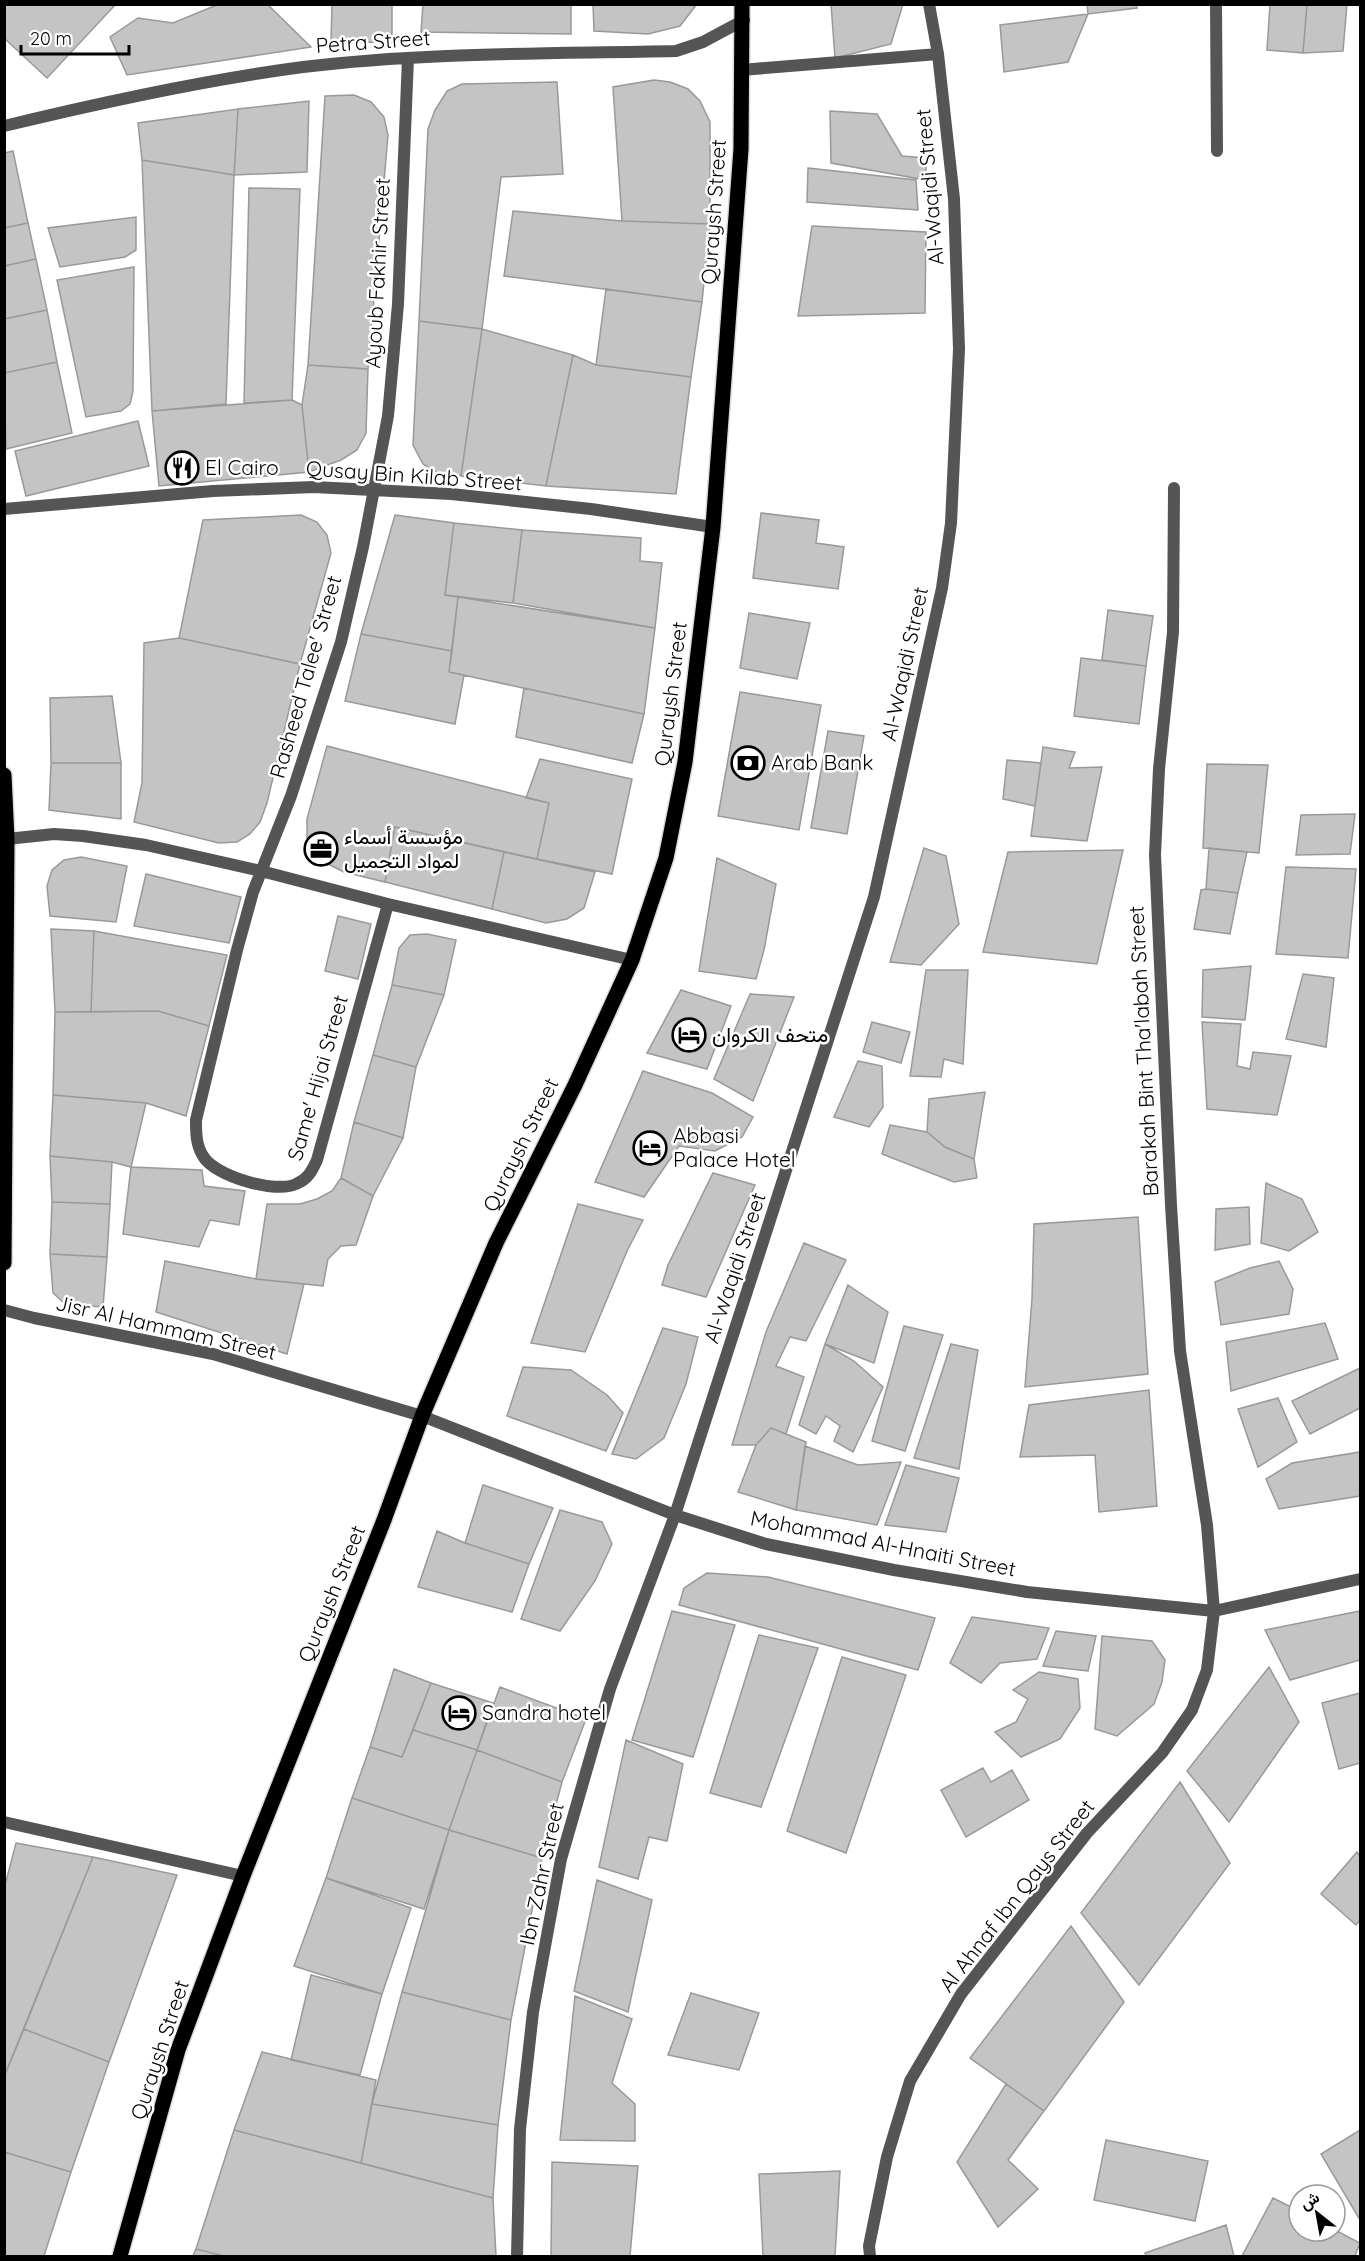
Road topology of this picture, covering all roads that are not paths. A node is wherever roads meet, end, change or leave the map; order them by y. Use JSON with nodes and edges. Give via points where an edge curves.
{"nodes":[{"id":1,"x":929,"y":4,"type":"edge"},
{"id":2,"x":1216,"y":4,"type":"edge"},
{"id":3,"x":743,"y":12,"type":"edge"},
{"id":4,"x":938,"y":54,"type":"junction"},
{"id":5,"x":408,"y":58,"type":"junction"},
{"id":6,"x":741,"y":70,"type":"junction"},
{"id":7,"x":4,"y":126,"type":"edge"},
{"id":8,"x":1217,"y":151,"type":"dead end"},
{"id":9,"x":1174,"y":488,"type":"dead end"},
{"id":10,"x":374,"y":489,"type":"junction"},
{"id":11,"x":4,"y":509,"type":"edge"},
{"id":12,"x":713,"y":527,"type":"junction"},
{"id":13,"x":4,"y":775,"type":"edge"},
{"id":14,"x":8,"y":839,"type":"junction"},
{"id":15,"x":261,"y":871,"type":"junction"},
{"id":16,"x":388,"y":904,"type":"junction"},
{"id":17,"x":632,"y":960,"type":"junction"},
{"id":18,"x":4,"y":1263,"type":"edge"},
{"id":19,"x":4,"y":1310,"type":"edge"},
{"id":20,"x":422,"y":1416,"type":"junction"},
{"id":21,"x":675,"y":1515,"type":"junction"},
{"id":22,"x":1360,"y":1580,"type":"edge"},
{"id":23,"x":1214,"y":1611,"type":"junction"},
{"id":24,"x":4,"y":1822,"type":"edge"},
{"id":25,"x":243,"y":1876,"type":"junction"},
{"id":26,"x":120,"y":2256,"type":"edge"},
{"id":27,"x":517,"y":2256,"type":"edge"},
{"id":28,"x":870,"y":2256,"type":"edge"}],
"edges":[{"from":1,"to":4,"type":"street","name":"Al-Waqidi Street"},
{"from":2,"to":8,"type":"street"},
{"from":3,"to":5,"type":"street","name":"Petra Street","via":[[704,42],[676,51]]},
{"from":3,"to":6,"type":"main road","name":"Quraysh Street"},
{"from":4,"to":6,"type":"street"},
{"from":4,"to":21,"type":"street","name":"Al-Waqidi Street","via":[[954,198],[959,349],[951,523],[942,588],[874,897]]},
{"from":5,"to":7,"type":"street","name":"Petra Street","via":[[303,67],[175,88]]},
{"from":5,"to":10,"type":"street","name":"Ayoub Fakhir Street","via":[[398,304],[388,416]]},
{"from":6,"to":12,"type":"main road","name":"Quraysh Street","via":[[741,149]]},
{"from":9,"to":23,"type":"street","name":"Barakah Bint Tha'labah Street","via":[[1173,632],[1155,855],[1180,1351],[1208,1525]]},
{"from":10,"to":11,"type":"street","name":"Qusay Bin Kilab Street","via":[[224,491]]},
{"from":10,"to":12,"type":"street","name":"Qusay Bin Kilab Street","via":[[568,506]]},
{"from":10,"to":15,"type":"street","name":"Rasheed Talee' Street","via":[[341,642],[291,796]]},
{"from":12,"to":17,"type":"main road","name":"Quraysh Street","via":[[685,762],[666,858]]},
{"from":13,"to":14,"type":"main road"},
{"from":14,"to":15,"type":"street","via":[[54,834],[84,836]]},
{"from":14,"to":18,"type":"main road"},
{"from":15,"to":16,"type":"street"},
{"from":15,"to":16,"type":"street","name":"Same' Hijai Street","via":[[231,973],[196,1120],[196,1140],[203,1158],[220,1173],[271,1188],[294,1186],[309,1176],[317,1160]]},
{"from":16,"to":17,"type":"street"},
{"from":17,"to":20,"type":"main road","name":"Quraysh Street","via":[[496,1243]]},
{"from":19,"to":20,"type":"street","name":"Jisr Al Hammam Street","via":[[213,1354]]},
{"from":20,"to":21,"type":"street","name":"Mohammad Al-Hnaiti Street"},
{"from":20,"to":25,"type":"main road","name":"Quraysh Street"},
{"from":21,"to":23,"type":"street","name":"Mohammad Al-Hnaiti Street","via":[[766,1544],[894,1570],[1027,1592]]},
{"from":21,"to":27,"type":"street","name":"Ibn Zahr Street","via":[[610,1689],[561,1859],[534,2012],[520,2129]]},
{"from":22,"to":23,"type":"street","name":"Mohammad Al-Hnaiti Street"},
{"from":23,"to":28,"type":"street","name":"Al Ahnaf Ibn Qays Street","via":[[1206,1670],[1192,1710],[1162,1753],[1088,1833],[961,1994],[910,2081],[887,2157]]},
{"from":24,"to":25,"type":"street"},
{"from":25,"to":26,"type":"main road","name":"Quraysh Street","via":[[178,2050]]}]}
